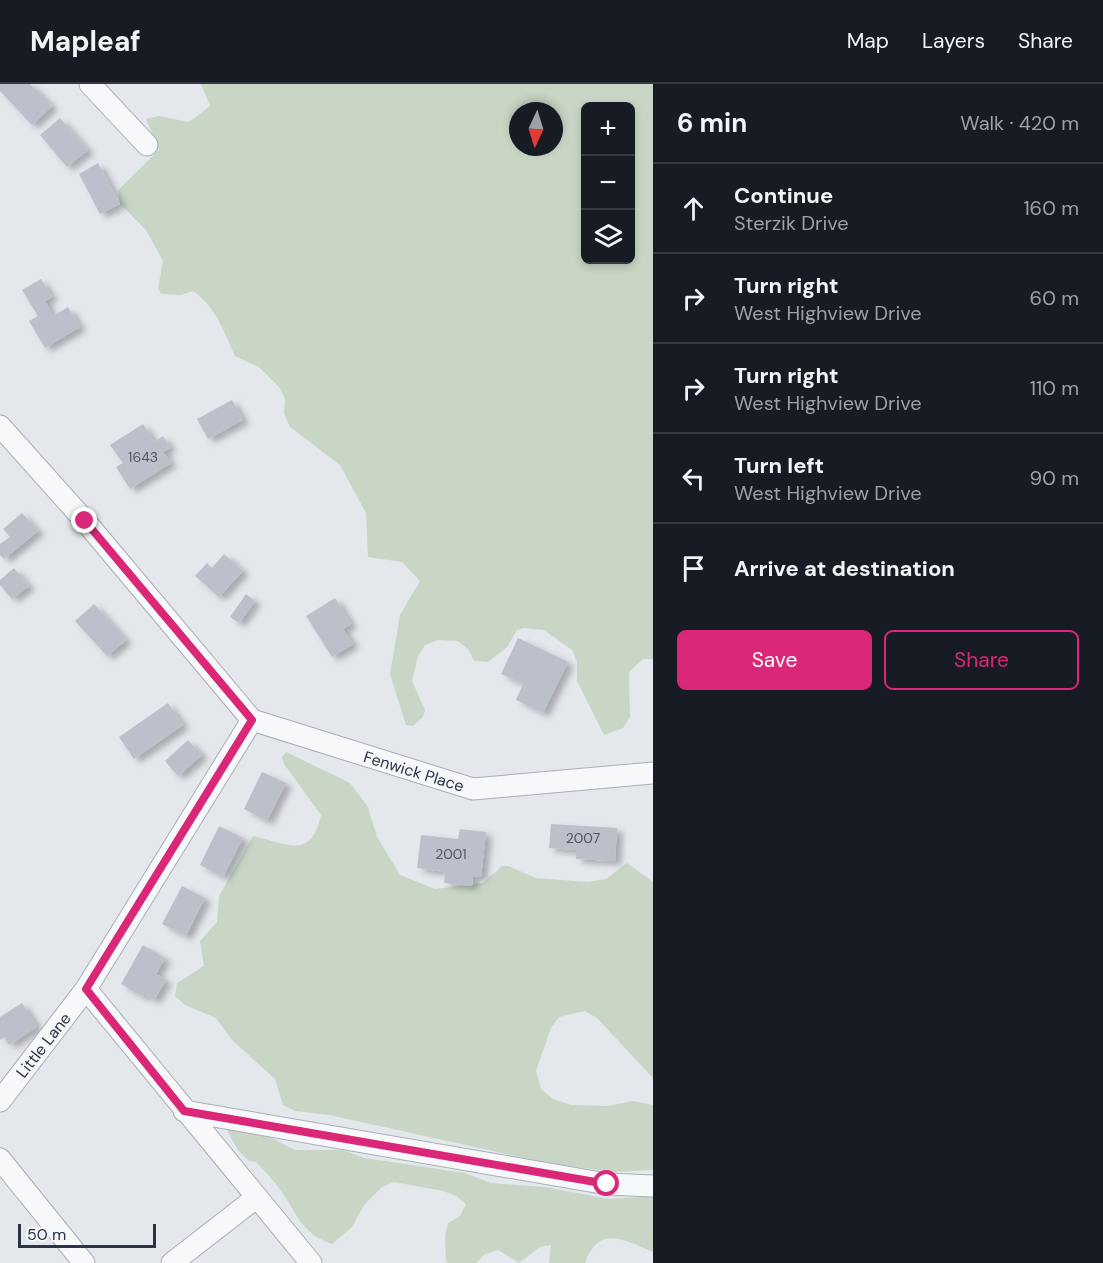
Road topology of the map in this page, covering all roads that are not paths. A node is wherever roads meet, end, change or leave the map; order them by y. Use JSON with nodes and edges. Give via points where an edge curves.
{"nodes":[{"id":1,"x":90,"y":84,"type":"edge"},
{"id":2,"x":147,"y":145,"type":"dead end"},
{"id":3,"x":0,"y":426,"type":"edge"},
{"id":4,"x":252,"y":720,"type":"junction"},
{"id":5,"x":653,"y":773,"type":"edge"},
{"id":6,"x":86,"y":989,"type":"junction"},
{"id":7,"x":0,"y":1101,"type":"edge"},
{"id":8,"x":184,"y":1111,"type":"junction"},
{"id":9,"x":0,"y":1159,"type":"edge"},
{"id":10,"x":653,"y":1186,"type":"edge"},
{"id":11,"x":257,"y":1197,"type":"junction"},
{"id":12,"x":84,"y":1263,"type":"edge"},
{"id":13,"x":171,"y":1263,"type":"edge"},
{"id":14,"x":311,"y":1263,"type":"edge"}],
"edges":[{"from":1,"to":2,"type":"street"},
{"from":3,"to":4,"type":"street"},
{"from":4,"to":5,"type":"street","name":"Fenwick Place","via":[[473,789]]},
{"from":4,"to":6,"type":"street","name":"Little Lane"},
{"from":6,"to":7,"type":"street","name":"Little Lane"},
{"from":6,"to":8,"type":"street"},
{"from":8,"to":10,"type":"street","via":[[607,1184]]},
{"from":8,"to":11,"type":"street"},
{"from":9,"to":12,"type":"street"},
{"from":11,"to":13,"type":"street"},
{"from":11,"to":14,"type":"street"}]}
